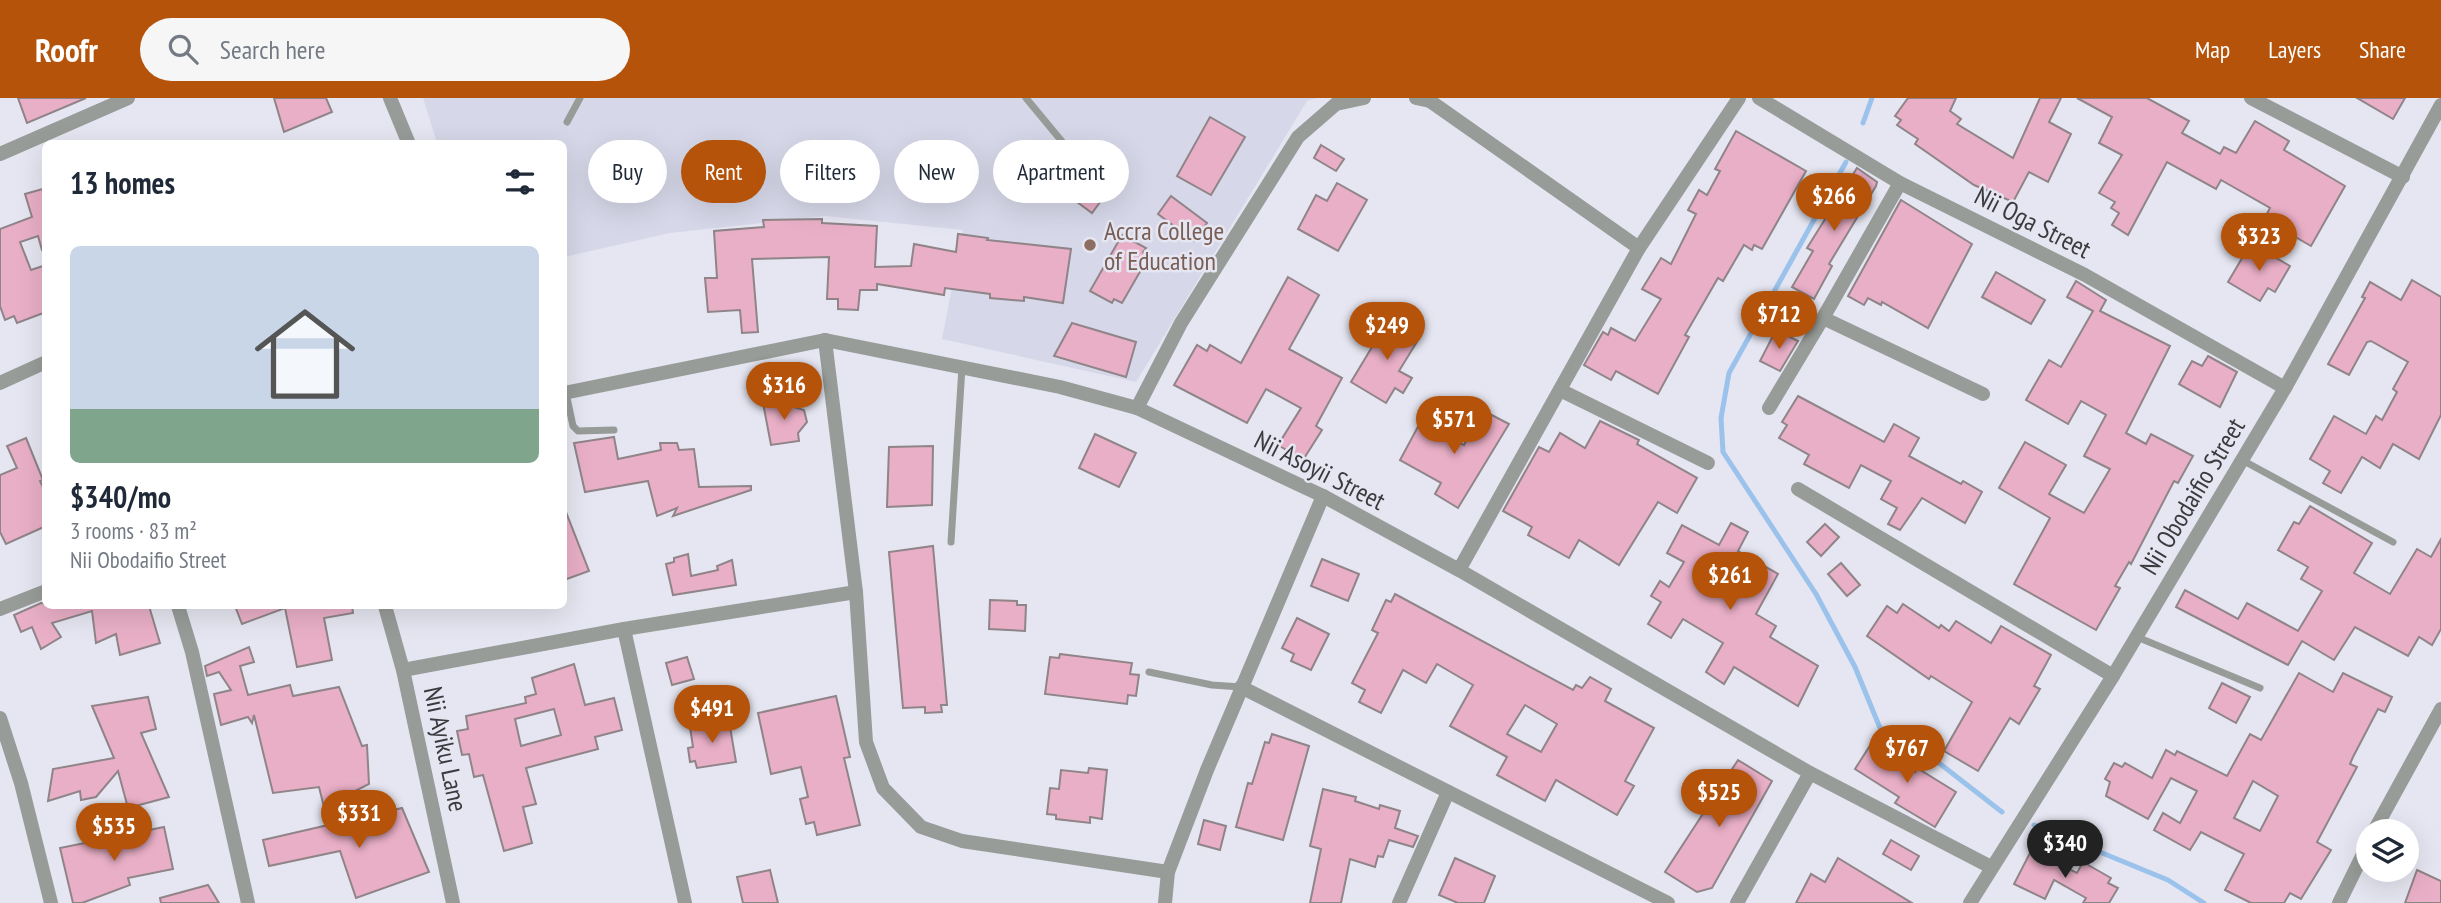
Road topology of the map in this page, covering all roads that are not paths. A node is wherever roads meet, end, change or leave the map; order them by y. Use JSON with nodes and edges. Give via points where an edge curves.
{"nodes":[{"id":1,"x":128,"y":98,"type":"edge"},
{"id":2,"x":390,"y":98,"type":"edge"},
{"id":3,"x":580,"y":98,"type":"edge"},
{"id":4,"x":1026,"y":98,"type":"edge"},
{"id":5,"x":1364,"y":98,"type":"edge"},
{"id":6,"x":1416,"y":98,"type":"edge"},
{"id":7,"x":1738,"y":98,"type":"edge"},
{"id":8,"x":1759,"y":98,"type":"edge"},
{"id":9,"x":2251,"y":98,"type":"edge"},
{"id":10,"x":108,"y":102,"type":"edge"},
{"id":11,"x":2441,"y":105,"type":"edge"},
{"id":12,"x":567,"y":122,"type":"dead end"},
{"id":13,"x":407,"y":140,"type":"edge"},
{"id":14,"x":1061,"y":140,"type":"edge"},
{"id":15,"x":0,"y":154,"type":"edge"},
{"id":16,"x":2403,"y":177,"type":"junction"},
{"id":17,"x":1900,"y":183,"type":"junction"},
{"id":18,"x":1639,"y":248,"type":"junction"},
{"id":19,"x":1823,"y":318,"type":"junction"},
{"id":20,"x":825,"y":340,"type":"junction"},
{"id":21,"x":42,"y":364,"type":"edge"},
{"id":22,"x":962,"y":366,"type":"junction"},
{"id":23,"x":0,"y":383,"type":"edge"},
{"id":24,"x":2285,"y":388,"type":"junction"},
{"id":25,"x":1560,"y":390,"type":"junction"},
{"id":26,"x":567,"y":393,"type":"edge"},
{"id":27,"x":1983,"y":394,"type":"dead end"},
{"id":28,"x":567,"y":401,"type":"edge"},
{"id":29,"x":1137,"y":408,"type":"junction"},
{"id":30,"x":1769,"y":408,"type":"dead end"},
{"id":31,"x":614,"y":430,"type":"dead end"},
{"id":32,"x":2242,"y":460,"type":"junction"},
{"id":33,"x":1707,"y":463,"type":"dead end"},
{"id":34,"x":1798,"y":489,"type":"dead end"},
{"id":35,"x":1322,"y":496,"type":"junction"},
{"id":36,"x":951,"y":542,"type":"dead end"},
{"id":37,"x":2393,"y":542,"type":"dead end"},
{"id":38,"x":1459,"y":570,"type":"junction"},
{"id":39,"x":856,"y":592,"type":"junction"},
{"id":40,"x":42,"y":593,"type":"edge"},
{"id":41,"x":0,"y":609,"type":"edge"},
{"id":42,"x":179,"y":609,"type":"edge"},
{"id":43,"x":387,"y":609,"type":"edge"},
{"id":44,"x":624,"y":629,"type":"junction"},
{"id":45,"x":2137,"y":636,"type":"junction"},
{"id":46,"x":404,"y":670,"type":"junction"},
{"id":47,"x":1149,"y":673,"type":"dead end"},
{"id":48,"x":2113,"y":676,"type":"junction"},
{"id":49,"x":1241,"y":687,"type":"junction"},
{"id":50,"x":2260,"y":688,"type":"dead end"},
{"id":51,"x":2441,"y":709,"type":"edge"},
{"id":52,"x":0,"y":718,"type":"edge"},
{"id":53,"x":1810,"y":773,"type":"junction"},
{"id":54,"x":1448,"y":792,"type":"junction"},
{"id":55,"x":2381,"y":819,"type":"edge"},
{"id":56,"x":1991,"y":867,"type":"junction"},
{"id":57,"x":2356,"y":868,"type":"edge"},
{"id":58,"x":1168,"y":872,"type":"junction"},
{"id":59,"x":51,"y":903,"type":"edge"},
{"id":60,"x":248,"y":903,"type":"edge"},
{"id":61,"x":453,"y":903,"type":"edge"},
{"id":62,"x":685,"y":903,"type":"edge"},
{"id":63,"x":1165,"y":903,"type":"edge"},
{"id":64,"x":1399,"y":903,"type":"edge"},
{"id":65,"x":1668,"y":903,"type":"edge"},
{"id":66,"x":1737,"y":903,"type":"edge"},
{"id":67,"x":1970,"y":903,"type":"edge"},
{"id":68,"x":2339,"y":903,"type":"edge"}],
"edges":[{"from":1,"to":10,"type":"street"},
{"from":2,"to":13,"type":"street"},
{"from":3,"to":12,"type":"lane"},
{"from":4,"to":14,"type":"lane"},
{"from":5,"to":29,"type":"street","via":[[1336,104],[1298,137],[1181,323]]},
{"from":6,"to":18,"type":"street","via":[[1430,101]]},
{"from":7,"to":18,"type":"street"},
{"from":8,"to":17,"type":"street","name":"Nii Oga Street"},
{"from":9,"to":16,"type":"street"},
{"from":10,"to":15,"type":"street"},
{"from":11,"to":16,"type":"street","name":"Nii Obodaifio Street"},
{"from":16,"to":24,"type":"street","name":"Nii Obodaifio Street"},
{"from":17,"to":19,"type":"street"},
{"from":17,"to":24,"type":"street","name":"Nii Oga Street","via":[[2085,275]]},
{"from":18,"to":25,"type":"street"},
{"from":19,"to":27,"type":"street"},
{"from":19,"to":30,"type":"street"},
{"from":20,"to":22,"type":"street","name":"Nii Asoyii Street"},
{"from":20,"to":26,"type":"street","name":"Nii Asoyii Street"},
{"from":20,"to":39,"type":"street"},
{"from":21,"to":23,"type":"street"},
{"from":22,"to":29,"type":"street","name":"Nii Asoyii Street"},
{"from":22,"to":36,"type":"lane"},
{"from":24,"to":32,"type":"street","name":"Nii Obodaifio Street"},
{"from":25,"to":33,"type":"street"},
{"from":25,"to":38,"type":"street"},
{"from":28,"to":31,"type":"lane","via":[[578,431]]},
{"from":29,"to":35,"type":"street","name":"Nii Asoyii Street"},
{"from":32,"to":37,"type":"lane"},
{"from":32,"to":45,"type":"street","name":"Nii Obodaifio Street"},
{"from":34,"to":48,"type":"street"},
{"from":35,"to":38,"type":"street","name":"Nii Asoyii Street"},
{"from":35,"to":49,"type":"street"},
{"from":38,"to":53,"type":"street","name":"Nii Asoyii Street"},
{"from":39,"to":44,"type":"street"},
{"from":39,"to":58,"type":"street","via":[[866,742],[883,788],[921,827],[962,841]]},
{"from":40,"to":41,"type":"street"},
{"from":42,"to":60,"type":"street"},
{"from":43,"to":46,"type":"street","name":"Nii Ayiku Lane"},
{"from":44,"to":46,"type":"street"},
{"from":44,"to":62,"type":"street"},
{"from":45,"to":48,"type":"street","name":"Nii Obodaifio Street"},
{"from":45,"to":50,"type":"lane"},
{"from":46,"to":61,"type":"street","name":"Nii Ayiku Lane"},
{"from":47,"to":49,"type":"lane"},
{"from":48,"to":56,"type":"street","name":"Nii Obodaifio Street"},
{"from":49,"to":54,"type":"street"},
{"from":49,"to":58,"type":"street"},
{"from":51,"to":55,"type":"street"},
{"from":52,"to":59,"type":"street"},
{"from":53,"to":56,"type":"street","name":"Nii Asoyii Street"},
{"from":53,"to":66,"type":"street"},
{"from":54,"to":64,"type":"street"},
{"from":54,"to":65,"type":"street"},
{"from":56,"to":67,"type":"street","name":"Nii Obodaifio Street"},
{"from":57,"to":68,"type":"street"},
{"from":58,"to":63,"type":"street"}]}
